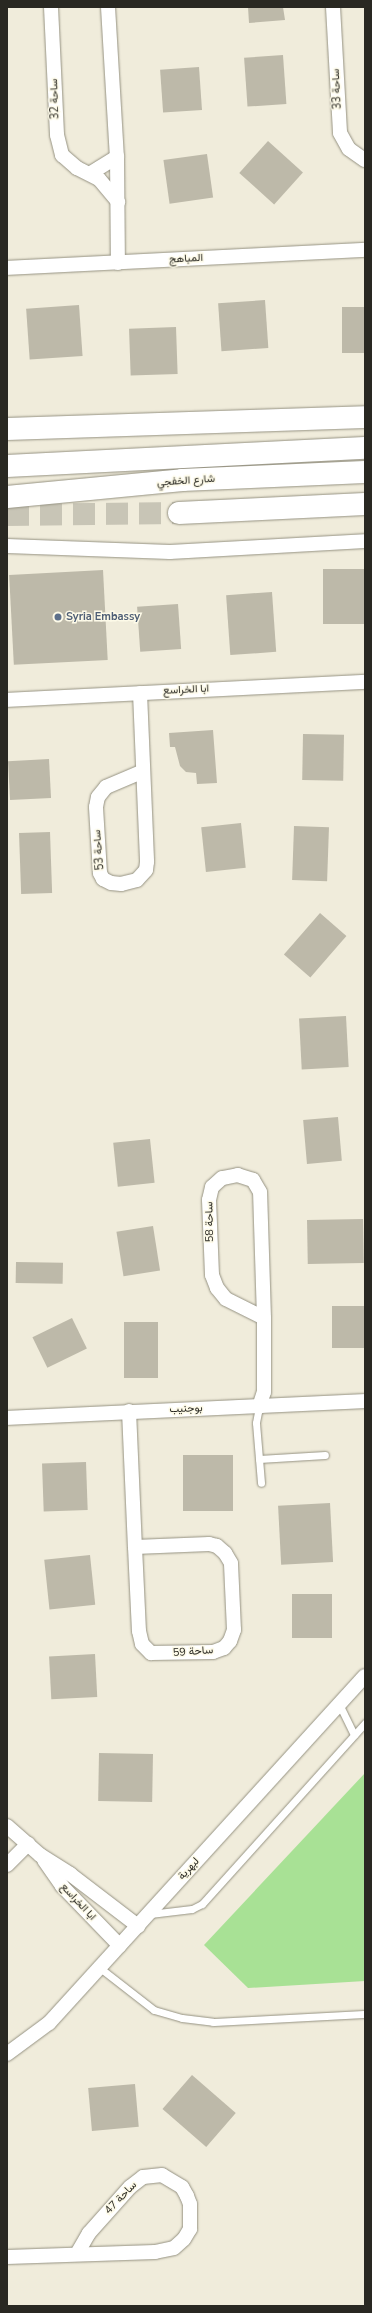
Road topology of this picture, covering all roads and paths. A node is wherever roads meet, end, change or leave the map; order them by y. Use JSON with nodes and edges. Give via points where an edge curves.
{"nodes":[{"id":1,"x":51,"y":7,"type":"edge"},
{"id":2,"x":108,"y":7,"type":"edge"},
{"id":3,"x":333,"y":7,"type":"edge"},
{"id":4,"x":117,"y":158,"type":"junction"},
{"id":5,"x":365,"y":160,"type":"edge"},
{"id":6,"x":91,"y":173,"type":"junction"},
{"id":7,"x":118,"y":202,"type":"junction"},
{"id":8,"x":365,"y":250,"type":"edge"},
{"id":9,"x":118,"y":263,"type":"junction"},
{"id":10,"x":7,"y":268,"type":"edge"},
{"id":11,"x":365,"y":417,"type":"edge"},
{"id":12,"x":7,"y":429,"type":"edge"},
{"id":13,"x":365,"y":448,"type":"edge"},
{"id":14,"x":7,"y":466,"type":"edge"},
{"id":15,"x":365,"y":472,"type":"edge"},
{"id":16,"x":7,"y":497,"type":"edge"},
{"id":17,"x":365,"y":504,"type":"edge"},
{"id":18,"x":180,"y":513,"type":"tunnel mouth"},
{"id":19,"x":365,"y":541,"type":"edge"},
{"id":20,"x":7,"y":546,"type":"edge"},
{"id":21,"x":365,"y":682,"type":"edge"},
{"id":22,"x":140,"y":692,"type":"junction"},
{"id":23,"x":7,"y":700,"type":"edge"},
{"id":24,"x":142,"y":772,"type":"junction"},
{"id":25,"x":264,"y":1318,"type":"junction"},
{"id":26,"x":365,"y":1401,"type":"edge"},
{"id":27,"x":259,"y":1407,"type":"junction"},
{"id":28,"x":129,"y":1411,"type":"junction"},
{"id":29,"x":7,"y":1418,"type":"edge"},
{"id":30,"x":325,"y":1454,"type":"dead end"},
{"id":31,"x":259,"y":1459,"type":"junction"},
{"id":32,"x":261,"y":1483,"type":"dead end"},
{"id":33,"x":135,"y":1547,"type":"junction"},
{"id":34,"x":365,"y":1676,"type":"edge"},
{"id":35,"x":340,"y":1706,"type":"junction"},
{"id":36,"x":365,"y":1723,"type":"edge"},
{"id":37,"x":354,"y":1735,"type":"junction"},
{"id":38,"x":7,"y":1826,"type":"edge"},
{"id":39,"x":28,"y":1844,"type":"junction"},
{"id":40,"x":40,"y":1855,"type":"junction"},
{"id":41,"x":7,"y":1865,"type":"edge"},
{"id":42,"x":147,"y":1914,"type":"junction"},
{"id":43,"x":138,"y":1926,"type":"junction"},
{"id":44,"x":120,"y":1946,"type":"junction"},
{"id":45,"x":100,"y":1968,"type":"junction"},
{"id":46,"x":365,"y":2014,"type":"edge"},
{"id":47,"x":7,"y":2054,"type":"edge"},
{"id":48,"x":77,"y":2254,"type":"junction"},
{"id":49,"x":7,"y":2257,"type":"edge"}],
"edges":[{"from":1,"to":6,"type":"street","name":"ساحة 32","via":[[58,146],[67,161]]},
{"from":2,"to":4,"type":"street"},
{"from":3,"to":5,"type":"street","name":"ساحة 33","via":[[340,133],[349,149]]},
{"from":4,"to":6,"type":"street"},
{"from":4,"to":7,"type":"street"},
{"from":6,"to":7,"type":"street","name":"ساحة 32"},
{"from":7,"to":9,"type":"street"},
{"from":8,"to":9,"type":"street","name":"المباهج"},
{"from":9,"to":10,"type":"street","name":"المباهج"},
{"from":11,"to":12,"type":"highway"},
{"from":13,"to":14,"type":"highway"},
{"from":15,"to":16,"type":"highway","name":"شارع الخفجي","via":[[182,480]]},
{"from":17,"to":18,"type":"highway"},
{"from":19,"to":20,"type":"street","via":[[170,552]]},
{"from":21,"to":22,"type":"street","name":"ابا الخراسع"},
{"from":22,"to":23,"type":"street","name":"ابا الخراسع"},
{"from":22,"to":24,"type":"street","name":"ساحة 53"},
{"from":24,"to":24,"type":"street","name":"ساحة 53","via":[[106,787],[97,802],[100,873],[111,883],[121,884],[137,880],[146,870]]},
{"from":25,"to":25,"type":"street","name":"ساحة 58","via":[[226,1299],[217,1288],[212,1275],[209,1200],[212,1187],[222,1178],[238,1175],[252,1180],[260,1192]]},
{"from":25,"to":27,"type":"street","name":"ساحة 58","via":[[264,1392]]},
{"from":26,"to":27,"type":"street","name":"بوجنيب"},
{"from":27,"to":28,"type":"street","name":"بوجنيب"},
{"from":27,"to":31,"type":"lane","via":[[256,1419]]},
{"from":28,"to":29,"type":"street","name":"بوجنيب"},
{"from":28,"to":33,"type":"street","name":"ساحة 59"},
{"from":30,"to":31,"type":"lane"},
{"from":31,"to":32,"type":"lane"},
{"from":33,"to":33,"type":"street","name":"ساحة 59","via":[[209,1544],[217,1546],[225,1553],[231,1564],[234,1630],[224,1648],[214,1652],[163,1654],[146,1651],[139,1631]]},
{"from":34,"to":35,"type":"street","name":"لبهرية"},
{"from":35,"to":37,"type":"lane"},
{"from":35,"to":42,"type":"street","name":"لبهرية"},
{"from":36,"to":37,"type":"lane"},
{"from":37,"to":42,"type":"lane","via":[[202,1904],[192,1909]]},
{"from":38,"to":39,"type":"street","name":"ابا الخراسع"},
{"from":39,"to":40,"type":"street","name":"ابا الخراسع"},
{"from":39,"to":41,"type":"street"},
{"from":40,"to":43,"type":"street","name":"ابا الخراسع","via":[[70,1874]]},
{"from":40,"to":44,"type":"street","name":"ابا الخراسع","via":[[62,1886]]},
{"from":42,"to":43,"type":"street","name":"لبهرية"},
{"from":43,"to":44,"type":"street","name":"لبهرية"},
{"from":44,"to":45,"type":"street","name":"لبهرية"},
{"from":45,"to":46,"type":"lane","via":[[154,2010],[182,2018],[214,2022]]},
{"from":45,"to":47,"type":"street","name":"لبهرية","via":[[49,2022]]},
{"from":48,"to":48,"type":"street","name":"ساحة 47","via":[[89,2233],[130,2186],[143,2177],[162,2175],[182,2187],[188,2196],[190,2229],[174,2248],[155,2252]]},
{"from":48,"to":49,"type":"street","name":"ساحة 47"}]}
